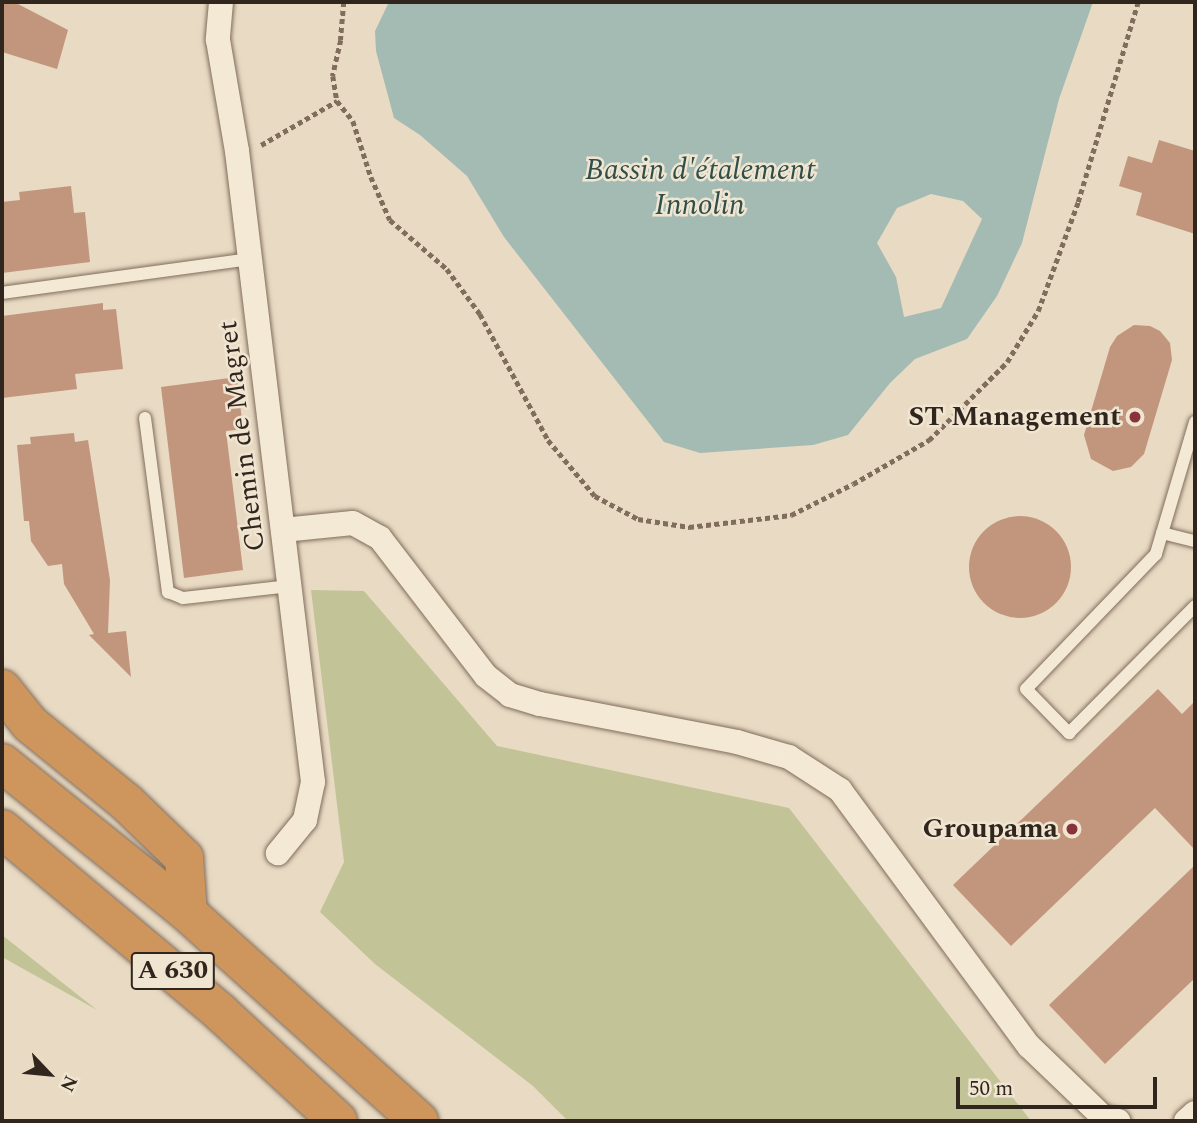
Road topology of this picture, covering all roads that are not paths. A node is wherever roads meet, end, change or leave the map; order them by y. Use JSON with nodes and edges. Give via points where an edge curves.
{"nodes":[{"id":1,"x":221,"y":2,"type":"edge"},
{"id":2,"x":250,"y":259,"type":"junction"},
{"id":3,"x":2,"y":293,"type":"edge"},
{"id":4,"x":145,"y":418,"type":"dead end"},
{"id":5,"x":1195,"y":422,"type":"edge"},
{"id":6,"x":283,"y":530,"type":"junction"},
{"id":7,"x":1162,"y":533,"type":"junction"},
{"id":8,"x":1195,"y":541,"type":"edge"},
{"id":9,"x":290,"y":586,"type":"junction"},
{"id":10,"x":1195,"y":606,"type":"edge"},
{"id":11,"x":2,"y":688,"type":"edge"},
{"id":12,"x":2,"y":763,"type":"edge"},
{"id":13,"x":2,"y":829,"type":"edge"},
{"id":14,"x":278,"y":853,"type":"dead end"},
{"id":15,"x":188,"y":913,"type":"junction"},
{"id":16,"x":1195,"y":1113,"type":"edge"},
{"id":17,"x":1111,"y":1119,"type":"edge"},
{"id":18,"x":338,"y":1121,"type":"edge"},
{"id":19,"x":419,"y":1121,"type":"edge"},
{"id":20,"x":1186,"y":1121,"type":"edge"}],
"edges":[{"from":1,"to":2,"type":"street","name":"Chemin de Magret","via":[[218,40]]},
{"from":2,"to":3,"type":"lane"},
{"from":2,"to":6,"type":"street","name":"Chemin de Magret"},
{"from":4,"to":9,"type":"lane","via":[[169,592],[183,598]]},
{"from":5,"to":7,"type":"lane"},
{"from":6,"to":9,"type":"street","name":"Chemin de Magret"},
{"from":6,"to":17,"type":"street","via":[[353,523],[380,538],[486,676],[510,695],[737,742],[789,757],[840,790],[1029,1046]]},
{"from":7,"to":8,"type":"lane"},
{"from":7,"to":10,"type":"lane","via":[[1156,554],[1026,689],[1069,733]]},
{"from":9,"to":14,"type":"street","name":"Chemin de Magret","via":[[313,782],[305,820]]},
{"from":11,"to":15,"type":"highway","via":[[30,723],[126,802],[184,858]]},
{"from":12,"to":15,"type":"highway","number":"A 630"},
{"from":13,"to":18,"type":"highway","number":"A 630","via":[[222,1013]]},
{"from":15,"to":19,"type":"highway","number":"A 630"},
{"from":16,"to":20,"type":"street"}]}
